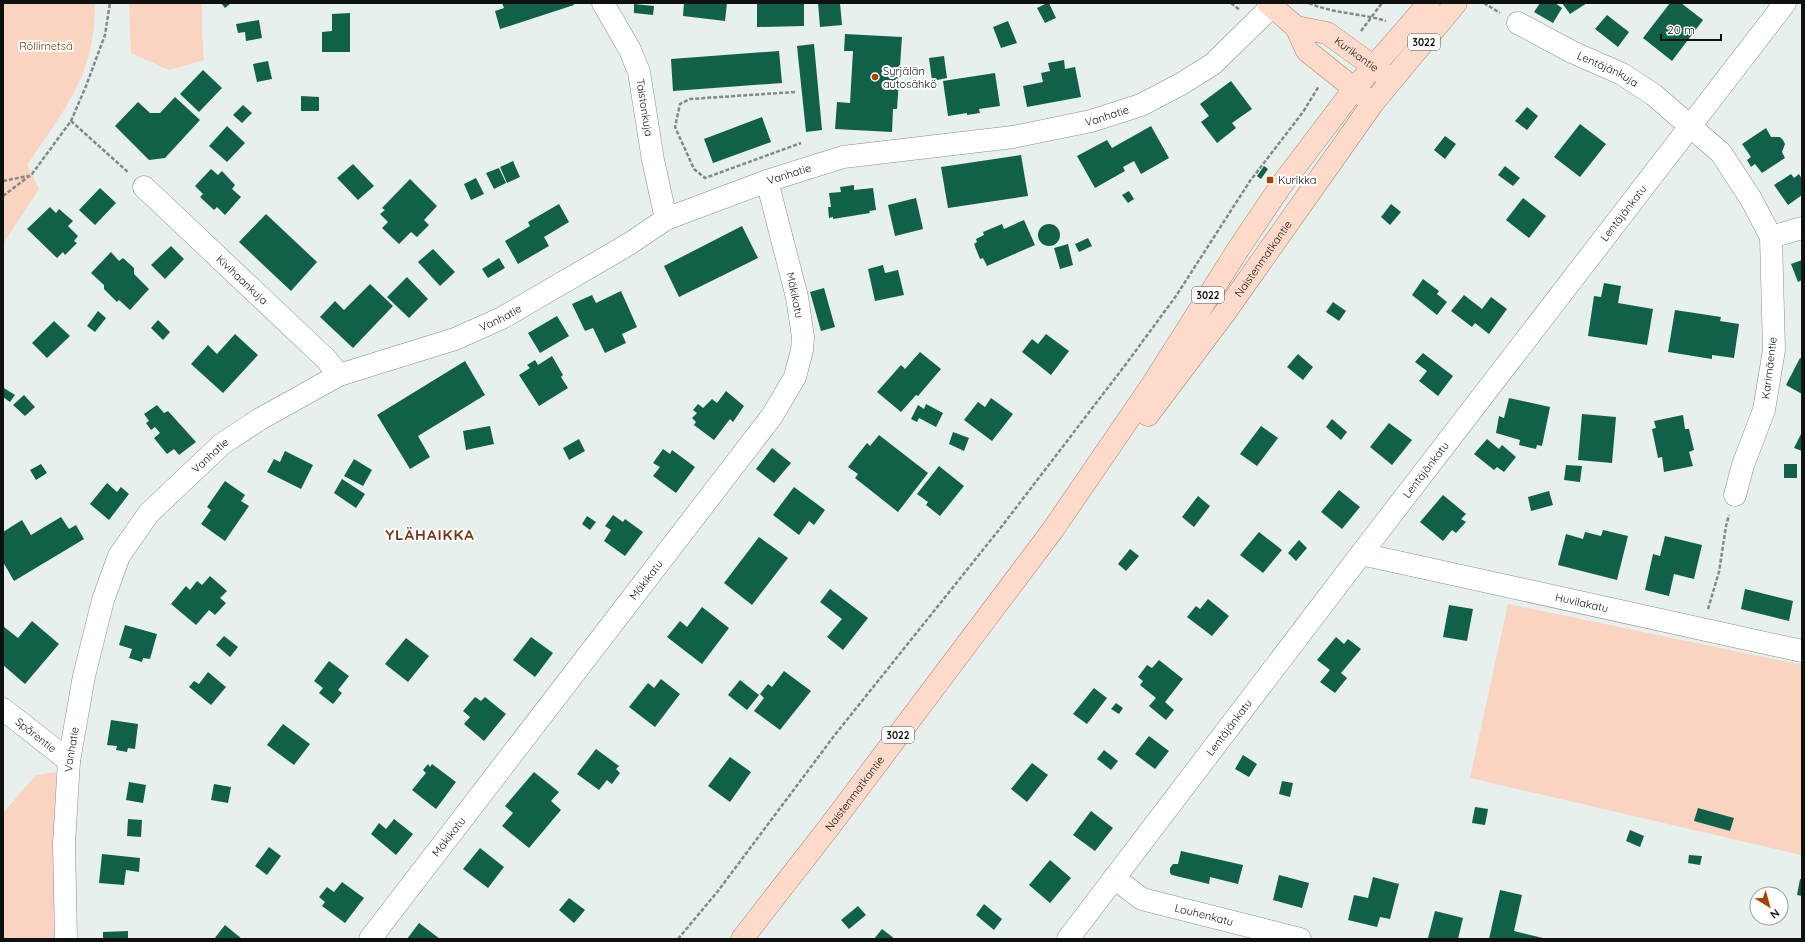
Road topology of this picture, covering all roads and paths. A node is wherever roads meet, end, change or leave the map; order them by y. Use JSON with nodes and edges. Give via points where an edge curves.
{"nodes":[{"id":1,"x":110,"y":3,"type":"edge"},
{"id":2,"x":603,"y":3,"type":"edge"},
{"id":3,"x":1309,"y":3,"type":"edge"},
{"id":4,"x":1382,"y":3,"type":"edge"},
{"id":5,"x":1429,"y":3,"type":"edge"},
{"id":6,"x":1456,"y":3,"type":"edge"},
{"id":7,"x":1785,"y":3,"type":"edge"},
{"id":8,"x":1270,"y":4,"type":"edge"},
{"id":9,"x":1372,"y":16,"type":"junction"},
{"id":10,"x":1518,"y":23,"type":"dead end"},
{"id":11,"x":1296,"y":27,"type":"junction"},
{"id":12,"x":1348,"y":48,"type":"junction"},
{"id":13,"x":1373,"y":66,"type":"junction"},
{"id":14,"x":1330,"y":70,"type":"junction"},
{"id":15,"x":1392,"y":80,"type":"junction"},
{"id":16,"x":1354,"y":89,"type":"junction"},
{"id":17,"x":795,"y":92,"type":"dead end"},
{"id":18,"x":1373,"y":103,"type":"junction"},
{"id":19,"x":71,"y":121,"type":"junction"},
{"id":20,"x":1690,"y":126,"type":"junction"},
{"id":21,"x":801,"y":143,"type":"dead end"},
{"id":22,"x":29,"y":176,"type":"junction"},
{"id":23,"x":3,"y":181,"type":"edge"},
{"id":24,"x":767,"y":181,"type":"junction"},
{"id":25,"x":144,"y":187,"type":"joint"},
{"id":26,"x":3,"y":196,"type":"edge"},
{"id":27,"x":666,"y":219,"type":"junction"},
{"id":28,"x":1802,"y":228,"type":"edge"},
{"id":29,"x":1771,"y":237,"type":"junction"},
{"id":30,"x":339,"y":375,"type":"junction"},
{"id":31,"x":1735,"y":495,"type":"joint"},
{"id":32,"x":1052,"y":530,"type":"junction"},
{"id":33,"x":1361,"y":554,"type":"junction"},
{"id":34,"x":1701,"y":628,"type":"junction"},
{"id":35,"x":1802,"y":651,"type":"edge"},
{"id":36,"x":3,"y":709,"type":"edge"},
{"id":37,"x":69,"y":761,"type":"junction"},
{"id":38,"x":1114,"y":878,"type":"junction"},
{"id":39,"x":66,"y":939,"type":"edge"},
{"id":40,"x":370,"y":939,"type":"edge"},
{"id":41,"x":678,"y":939,"type":"edge"},
{"id":42,"x":742,"y":939,"type":"edge"},
{"id":43,"x":1068,"y":939,"type":"edge"},
{"id":44,"x":1300,"y":939,"type":"edge"}],
"edges":[{"from":1,"to":19,"type":"path","via":[[105,35]]},
{"from":2,"to":27,"type":"street","name":"Taistonkuja","via":[[630,50],[639,72],[653,160]]},
{"from":3,"to":9,"type":"path","via":[[1329,10]]},
{"from":4,"to":9,"type":"path"},
{"from":5,"to":13,"type":"main road","name":"Naistenmatkantie","number":"3022"},
{"from":6,"to":15,"type":"main road","name":"Naistenmatkantie","number":"3022"},
{"from":7,"to":20,"type":"street","name":"Lentäjänkatu"},
{"from":8,"to":11,"type":"main road"},
{"from":8,"to":24,"type":"street","name":"Vanhatie","via":[[1213,64],[1141,105],[1091,121],[1013,137],[843,157]]},
{"from":9,"to":12,"type":"path"},
{"from":10,"to":20,"type":"street","name":"Lentäjänkuja","via":[[1572,52],[1622,74],[1654,95]]},
{"from":11,"to":12,"type":"main road","name":"Kurikantie","via":[[1327,33]]},
{"from":11,"to":14,"type":"main road","via":[[1307,51]]},
{"from":12,"to":13,"type":"main road","name":"Kurikantie"},
{"from":13,"to":15,"type":"main road","name":"Kurikantie"},
{"from":13,"to":16,"type":"main road","name":"Naistenmatkantie","number":"3022"},
{"from":14,"to":16,"type":"main road"},
{"from":14,"to":41,"type":"path","via":[[1321,80],[1303,112],[1250,181],[1176,296],[1126,364],[1002,526],[834,736],[718,891]]},
{"from":15,"to":18,"type":"main road","name":"Naistenmatkantie","number":"3022"},
{"from":16,"to":18,"type":"main road"},
{"from":16,"to":32,"type":"main road","name":"Naistenmatkantie","number":"3022","via":[[1280,187],[1152,385]]},
{"from":17,"to":21,"type":"path","via":[[690,99],[680,104],[675,127],[694,169],[705,178]]},
{"from":18,"to":32,"type":"main road","name":"Naistenmatkantie","number":"3022","via":[[1181,372],[1109,466]]},
{"from":19,"to":22,"type":"path"},
{"from":19,"to":25,"type":"path"},
{"from":20,"to":29,"type":"street","name":"Karimäentie","via":[[1721,153],[1751,198]]},
{"from":20,"to":33,"type":"street","name":"Lentäjänkatu"},
{"from":22,"to":23,"type":"path"},
{"from":22,"to":26,"type":"path"},
{"from":24,"to":27,"type":"street","name":"Vanhatie"},
{"from":24,"to":40,"type":"street","name":"Mäkikatu","via":[[801,319],[802,350],[795,376],[772,416]]},
{"from":25,"to":30,"type":"street","name":"Kivihaankuja","via":[[326,359]]},
{"from":27,"to":30,"type":"street","name":"Vanhatie","via":[[629,244],[502,318],[455,339]]},
{"from":28,"to":29,"type":"street"},
{"from":29,"to":31,"type":"street","name":"Karimäentie","via":[[1774,350],[1764,410]]},
{"from":30,"to":37,"type":"street","name":"Vanhatie","via":[[260,418],[222,444],[149,513],[131,538],[119,556],[103,600],[84,676]]},
{"from":31,"to":34,"type":"path","via":[[1726,526],[1719,572]]},
{"from":32,"to":42,"type":"main road","name":"Naistenmatkantie","number":"3022"},
{"from":33,"to":34,"type":"street","name":"Huvilakatu"},
{"from":33,"to":38,"type":"street","name":"Lentäjänkatu"},
{"from":34,"to":35,"type":"street","name":"Huvilakatu"},
{"from":36,"to":37,"type":"street","name":"Spårentie"},
{"from":37,"to":39,"type":"street","name":"Vanhatie","via":[[64,844]]},
{"from":38,"to":43,"type":"street","name":"Lentäjänkatu"},
{"from":38,"to":44,"type":"street","name":"Louhenkatu","via":[[1142,899]]}]}
